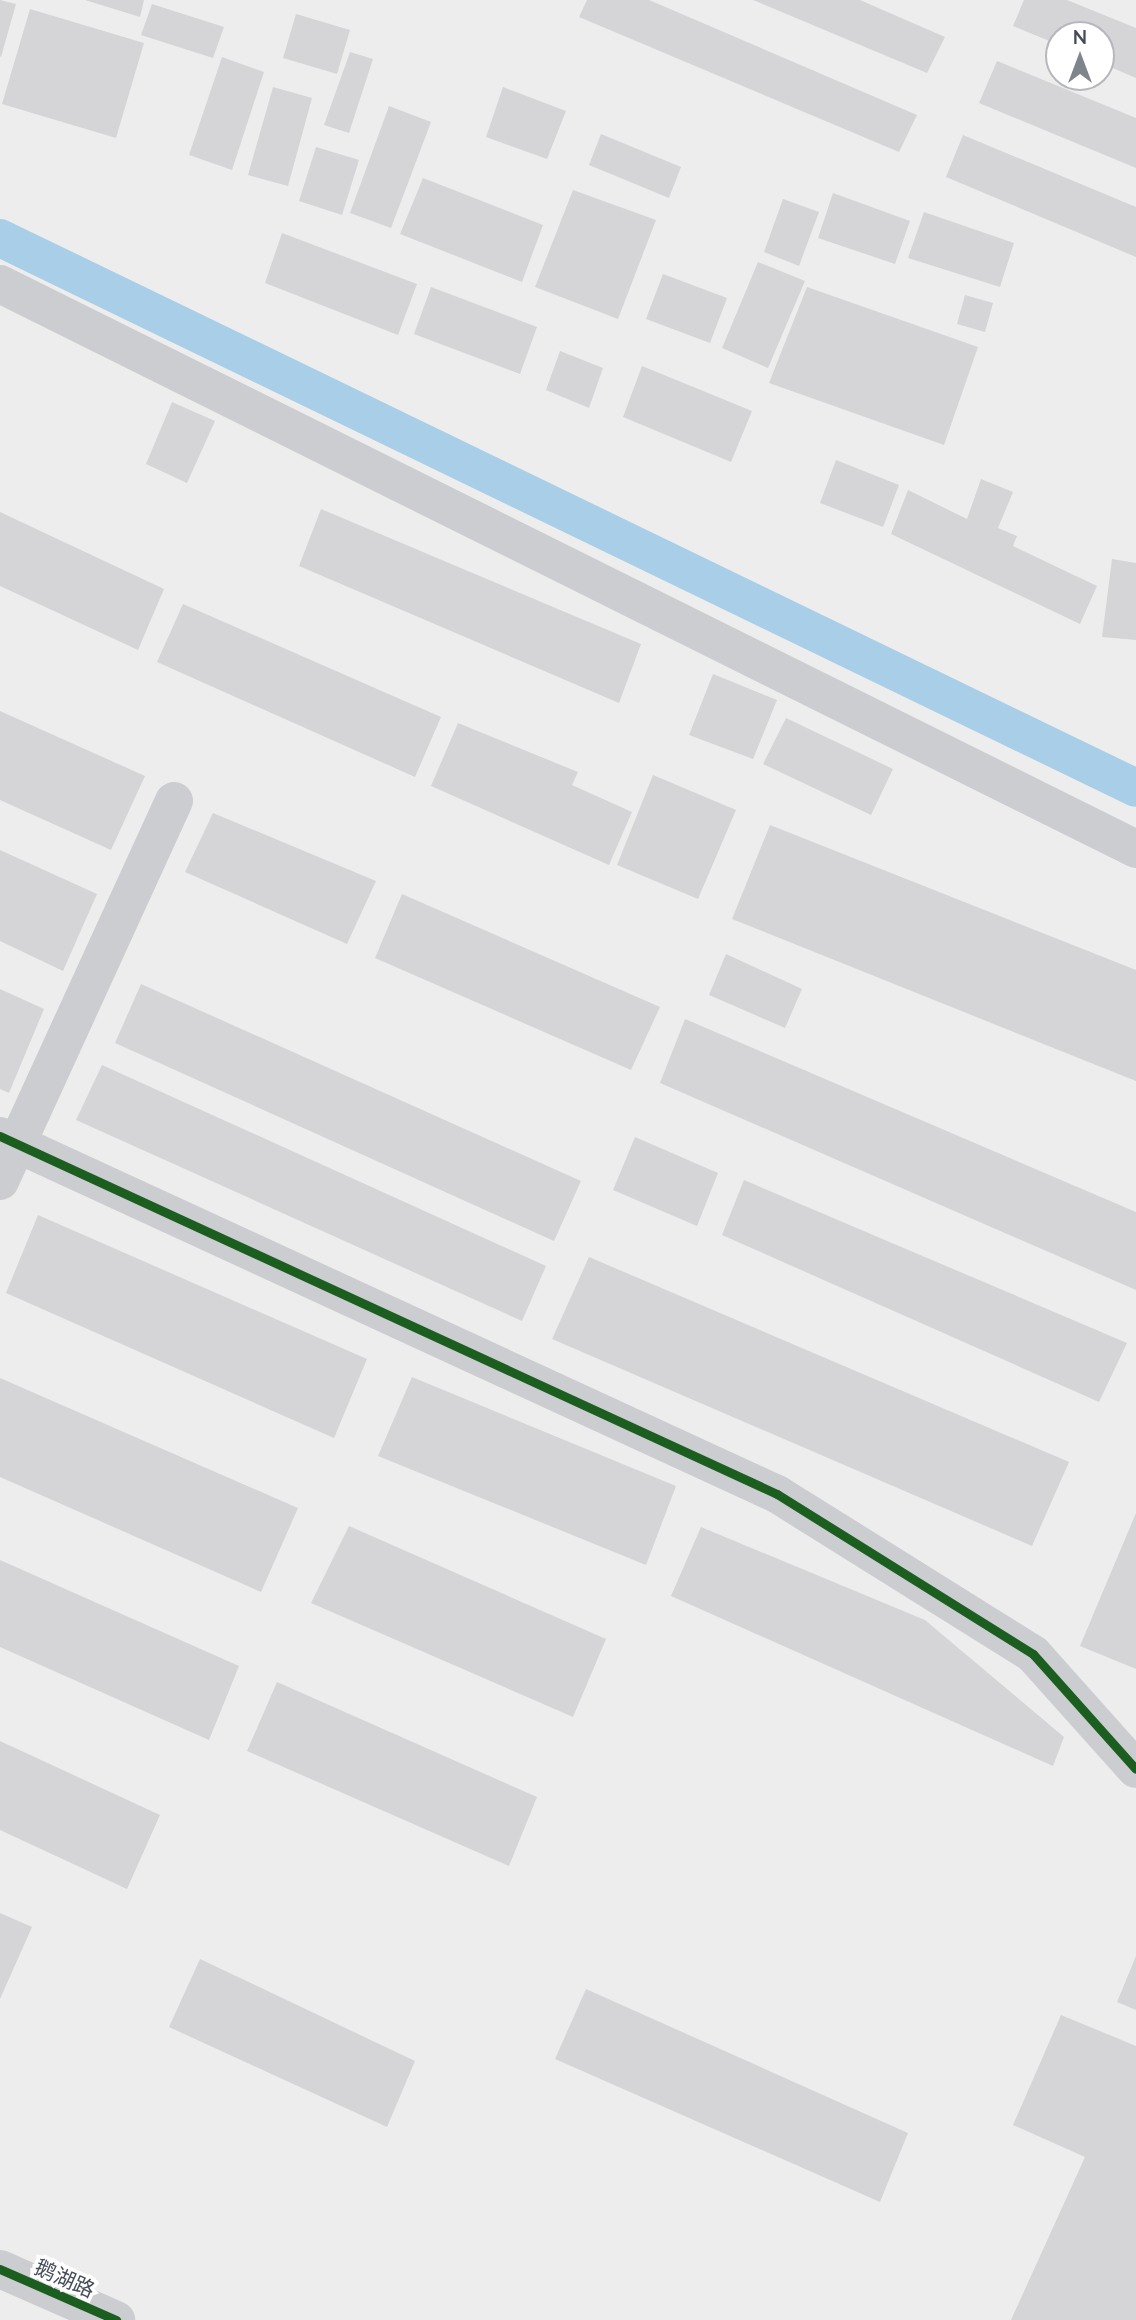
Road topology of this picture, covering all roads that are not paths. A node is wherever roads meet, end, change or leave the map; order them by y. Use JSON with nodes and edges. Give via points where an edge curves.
{"nodes":[{"id":1,"x":0,"y":284,"type":"edge"},
{"id":2,"x":174,"y":801,"type":"dead end"},
{"id":3,"x":1136,"y":849,"type":"edge"},
{"id":4,"x":9,"y":1140,"type":"edge"},
{"id":5,"x":0,"y":1181,"type":"edge"},
{"id":6,"x":1136,"y":1769,"type":"edge"},
{"id":7,"x":0,"y":2269,"type":"edge"},
{"id":8,"x":116,"y":2320,"type":"edge"}],
"edges":[{"from":1,"to":3,"type":"street"},
{"from":2,"to":4,"type":"street"},
{"from":4,"to":5,"type":"street"},
{"from":4,"to":6,"type":"street","via":[[777,1494],[1033,1654]]},
{"from":7,"to":8,"type":"street","name":"鹅湖路"}]}
